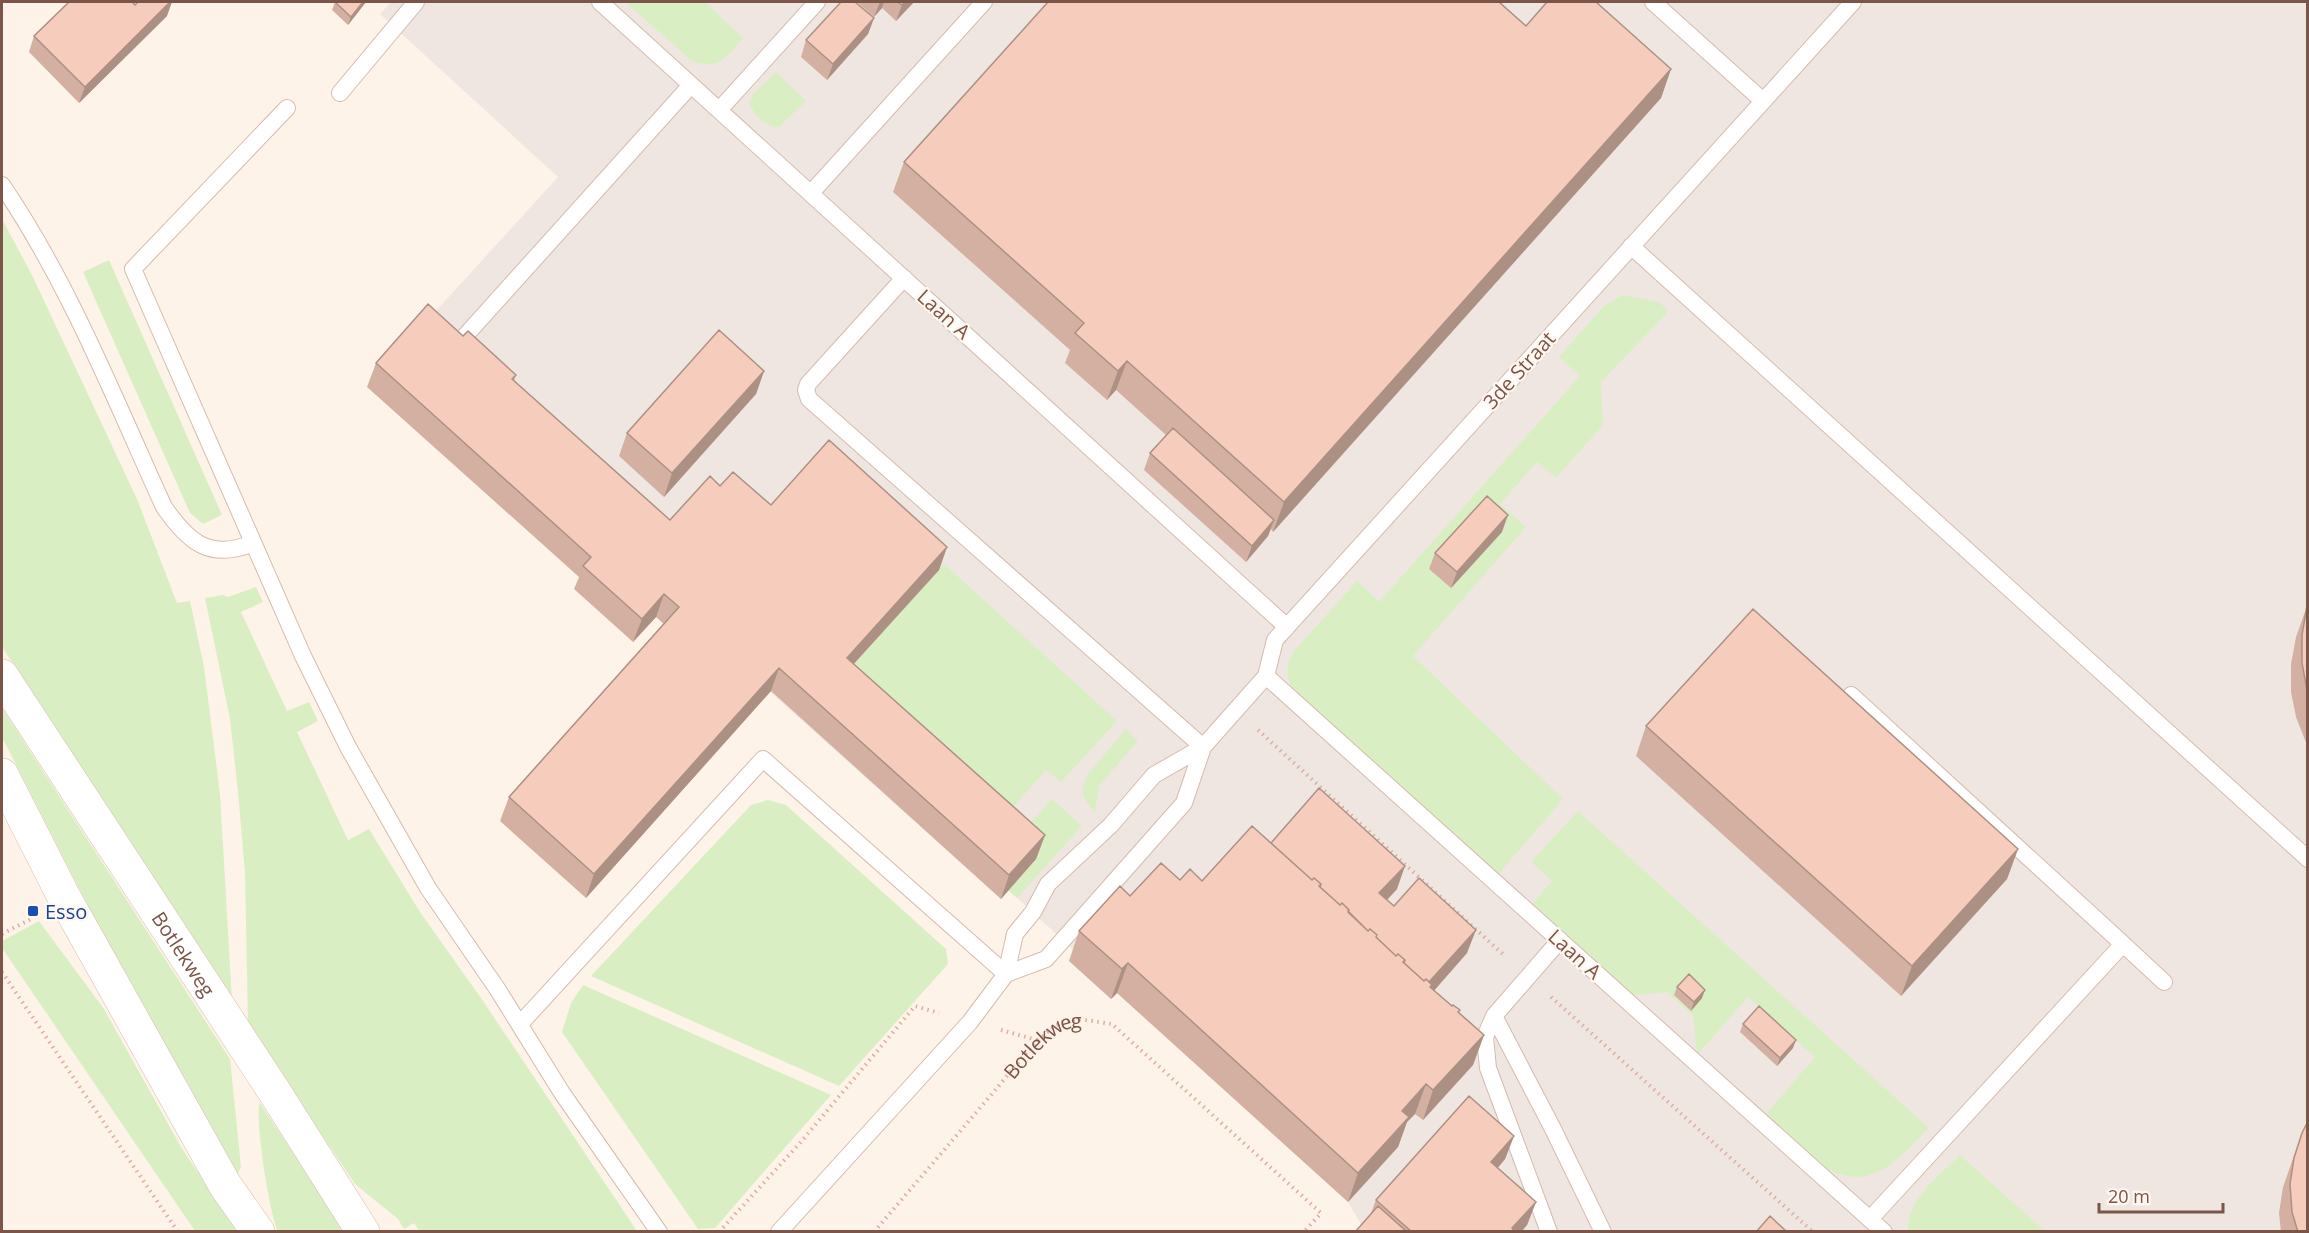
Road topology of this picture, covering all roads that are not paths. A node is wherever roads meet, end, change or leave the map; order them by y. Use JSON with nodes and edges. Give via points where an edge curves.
{"nodes":[{"id":1,"x":417,"y":2,"type":"edge"},
{"id":2,"x":600,"y":2,"type":"edge"},
{"id":3,"x":817,"y":2,"type":"edge"},
{"id":4,"x":984,"y":2,"type":"edge"},
{"id":5,"x":1653,"y":2,"type":"edge"},
{"id":6,"x":1852,"y":2,"type":"edge"},
{"id":7,"x":691,"y":85,"type":"junction"},
{"id":8,"x":340,"y":93,"type":"dead end"},
{"id":9,"x":1763,"y":101,"type":"junction"},
{"id":10,"x":287,"y":108,"type":"dead end"},
{"id":11,"x":720,"y":109,"type":"junction"},
{"id":12,"x":2,"y":185,"type":"edge"},
{"id":13,"x":811,"y":193,"type":"junction"},
{"id":14,"x":1631,"y":246,"type":"junction"},
{"id":15,"x":904,"y":278,"type":"junction"},
{"id":16,"x":465,"y":336,"type":"edge"},
{"id":17,"x":253,"y":543,"type":"junction"},
{"id":18,"x":1287,"y":627,"type":"junction"},
{"id":19,"x":2,"y":676,"type":"edge"},
{"id":20,"x":1266,"y":676,"type":"junction"},
{"id":21,"x":1851,"y":695,"type":"edge"},
{"id":22,"x":1203,"y":747,"type":"junction"},
{"id":23,"x":2,"y":775,"type":"edge"},
{"id":24,"x":2307,"y":859,"type":"edge"},
{"id":25,"x":1560,"y":940,"type":"junction"},
{"id":26,"x":2123,"y":944,"type":"junction"},
{"id":27,"x":1006,"y":974,"type":"junction"},
{"id":28,"x":2164,"y":982,"type":"dead end"},
{"id":29,"x":1494,"y":1016,"type":"junction"},
{"id":30,"x":520,"y":1024,"type":"junction"},
{"id":31,"x":1870,"y":1219,"type":"junction"},
{"id":32,"x":258,"y":1232,"type":"edge"},
{"id":33,"x":363,"y":1232,"type":"edge"},
{"id":34,"x":659,"y":1232,"type":"edge"},
{"id":35,"x":779,"y":1232,"type":"edge"},
{"id":36,"x":1549,"y":1232,"type":"edge"},
{"id":37,"x":1603,"y":1232,"type":"edge"},
{"id":38,"x":1884,"y":1232,"type":"edge"}],
"edges":[{"from":1,"to":8,"type":"lane"},
{"from":2,"to":7,"type":"lane","name":"Laan A"},
{"from":3,"to":11,"type":"lane"},
{"from":4,"to":13,"type":"lane"},
{"from":5,"to":9,"type":"lane"},
{"from":6,"to":9,"type":"lane","name":"3de Straat"},
{"from":7,"to":11,"type":"lane","name":"Laan A"},
{"from":7,"to":16,"type":"lane"},
{"from":9,"to":14,"type":"lane","name":"3de Straat"},
{"from":10,"to":17,"type":"lane","via":[[134,269]]},
{"from":11,"to":13,"type":"lane","name":"Laan A"},
{"from":12,"to":17,"type":"lane","via":[[54,271],[164,507],[178,527],[204,547],[240,548]]},
{"from":13,"to":15,"type":"lane","name":"Laan A"},
{"from":14,"to":18,"type":"lane","name":"3de Straat"},
{"from":14,"to":24,"type":"lane"},
{"from":15,"to":18,"type":"lane","name":"Laan A"},
{"from":15,"to":22,"type":"lane","via":[[808,384],[809,399]]},
{"from":17,"to":30,"type":"lane","via":[[353,757],[428,888]]},
{"from":18,"to":20,"type":"lane","name":"3de Straat","via":[[1275,640]]},
{"from":19,"to":33,"type":"main road","name":"Botlekweg"},
{"from":20,"to":22,"type":"lane","name":"3de Straat"},
{"from":20,"to":25,"type":"lane","name":"Laan A"},
{"from":21,"to":26,"type":"lane"},
{"from":22,"to":27,"type":"lane","via":[[1154,776],[1111,825],[1048,884],[1015,934]]},
{"from":22,"to":27,"type":"lane","via":[[1184,803],[1046,959]]},
{"from":23,"to":32,"type":"main road","via":[[64,897],[219,1175]]},
{"from":25,"to":29,"type":"lane"},
{"from":25,"to":31,"type":"lane","name":"Laan A"},
{"from":26,"to":28,"type":"lane"},
{"from":26,"to":31,"type":"lane"},
{"from":27,"to":30,"type":"lane","via":[[763,759]]},
{"from":27,"to":35,"type":"lane","via":[[970,1022]]},
{"from":29,"to":36,"type":"lane","via":[[1485,1037],[1488,1068]]},
{"from":29,"to":37,"type":"lane"},
{"from":30,"to":34,"type":"lane","via":[[562,1093]]},
{"from":31,"to":38,"type":"lane","name":"Laan A"}]}
